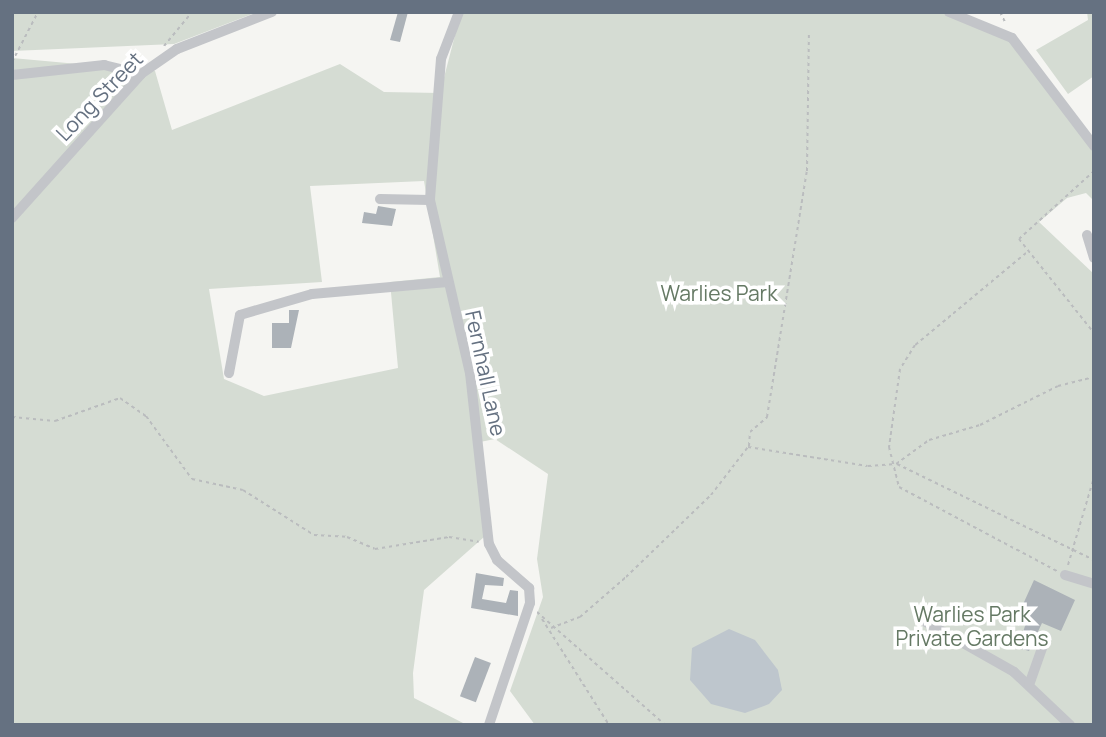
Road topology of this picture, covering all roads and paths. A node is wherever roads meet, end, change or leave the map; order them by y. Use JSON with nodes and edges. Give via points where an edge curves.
{"nodes":[{"id":1,"x":38,"y":12,"type":"edge"},
{"id":2,"x":192,"y":12,"type":"edge"},
{"id":3,"x":272,"y":12,"type":"edge"},
{"id":4,"x":459,"y":12,"type":"edge"},
{"id":5,"x":949,"y":12,"type":"edge"},
{"id":6,"x":809,"y":35,"type":"dead end"},
{"id":7,"x":158,"y":53,"type":"dead end"},
{"id":8,"x":12,"y":62,"type":"edge"},
{"id":9,"x":141,"y":74,"type":"junction"},
{"id":10,"x":12,"y":75,"type":"edge"},
{"id":11,"x":1094,"y":146,"type":"edge"},
{"id":12,"x":1094,"y":171,"type":"edge"},
{"id":13,"x":380,"y":199,"type":"dead end"},
{"id":14,"x":430,"y":200,"type":"junction"},
{"id":15,"x":12,"y":218,"type":"edge"},
{"id":16,"x":1087,"y":235,"type":"dead end"},
{"id":17,"x":1026,"y":253,"type":"junction"},
{"id":18,"x":1094,"y":258,"type":"edge"},
{"id":19,"x":447,"y":282,"type":"junction"},
{"id":20,"x":1094,"y":332,"type":"edge"},
{"id":21,"x":229,"y":373,"type":"dead end"},
{"id":22,"x":1094,"y":377,"type":"edge"},
{"id":23,"x":12,"y":417,"type":"edge"},
{"id":24,"x":748,"y":447,"type":"junction"},
{"id":25,"x":895,"y":464,"type":"junction"},
{"id":26,"x":1094,"y":477,"type":"edge"},
{"id":27,"x":489,"y":544,"type":"junction"},
{"id":28,"x":1072,"y":551,"type":"junction"},
{"id":29,"x":1094,"y":560,"type":"edge"},
{"id":30,"x":1066,"y":571,"type":"junction"},
{"id":31,"x":1094,"y":584,"type":"edge"},
{"id":32,"x":530,"y":606,"type":"junction"},
{"id":33,"x":541,"y":616,"type":"junction"},
{"id":34,"x":924,"y":621,"type":"dead end"},
{"id":35,"x":551,"y":628,"type":"junction"},
{"id":36,"x":1046,"y":637,"type":"dead end"},
{"id":37,"x":1029,"y":685,"type":"junction"},
{"id":38,"x":489,"y":725,"type":"edge"},
{"id":39,"x":609,"y":725,"type":"edge"},
{"id":40,"x":665,"y":725,"type":"edge"},
{"id":41,"x":1070,"y":725,"type":"edge"}],
"edges":[{"from":1,"to":8,"type":"path"},
{"from":2,"to":7,"type":"path"},
{"from":3,"to":9,"type":"street","name":"Long Street","via":[[177,49]]},
{"from":4,"to":14,"type":"street","name":"Fernhall Lane","via":[[441,59]]},
{"from":5,"to":11,"type":"street","via":[[1012,38]]},
{"from":6,"to":24,"type":"path","via":[[805,185],[767,416],[750,432]]},
{"from":9,"to":10,"type":"street","via":[[104,65]]},
{"from":9,"to":15,"type":"street","name":"Long Street"},
{"from":12,"to":17,"type":"path","via":[[1019,239]]},
{"from":13,"to":14,"type":"street"},
{"from":14,"to":19,"type":"street","name":"Fernhall Lane"},
{"from":16,"to":18,"type":"street"},
{"from":17,"to":20,"type":"path"},
{"from":17,"to":25,"type":"path","via":[[915,345],[900,369],[889,447]]},
{"from":19,"to":21,"type":"street","via":[[312,295],[240,315]]},
{"from":19,"to":27,"type":"street","name":"Fernhall Lane","via":[[474,397]]},
{"from":22,"to":25,"type":"path","via":[[1058,386],[1000,417],[929,440]]},
{"from":23,"to":27,"type":"path","via":[[55,421],[120,398],[146,416],[192,479],[243,490],[314,535],[347,537],[374,549],[449,537]]},
{"from":24,"to":25,"type":"path","via":[[868,466]]},
{"from":24,"to":35,"type":"path","via":[[710,495],[625,577],[580,617]]},
{"from":25,"to":28,"type":"path"},
{"from":25,"to":30,"type":"path","via":[[899,486]]},
{"from":26,"to":28,"type":"path"},
{"from":27,"to":32,"type":"street","via":[[497,560],[529,588]]},
{"from":28,"to":29,"type":"path"},
{"from":28,"to":30,"type":"path"},
{"from":30,"to":31,"type":"street"},
{"from":32,"to":33,"type":"path"},
{"from":32,"to":38,"type":"street"},
{"from":33,"to":35,"type":"path"},
{"from":33,"to":39,"type":"path"},
{"from":34,"to":37,"type":"street"},
{"from":35,"to":40,"type":"path"},
{"from":36,"to":37,"type":"street"},
{"from":37,"to":41,"type":"street"}]}
